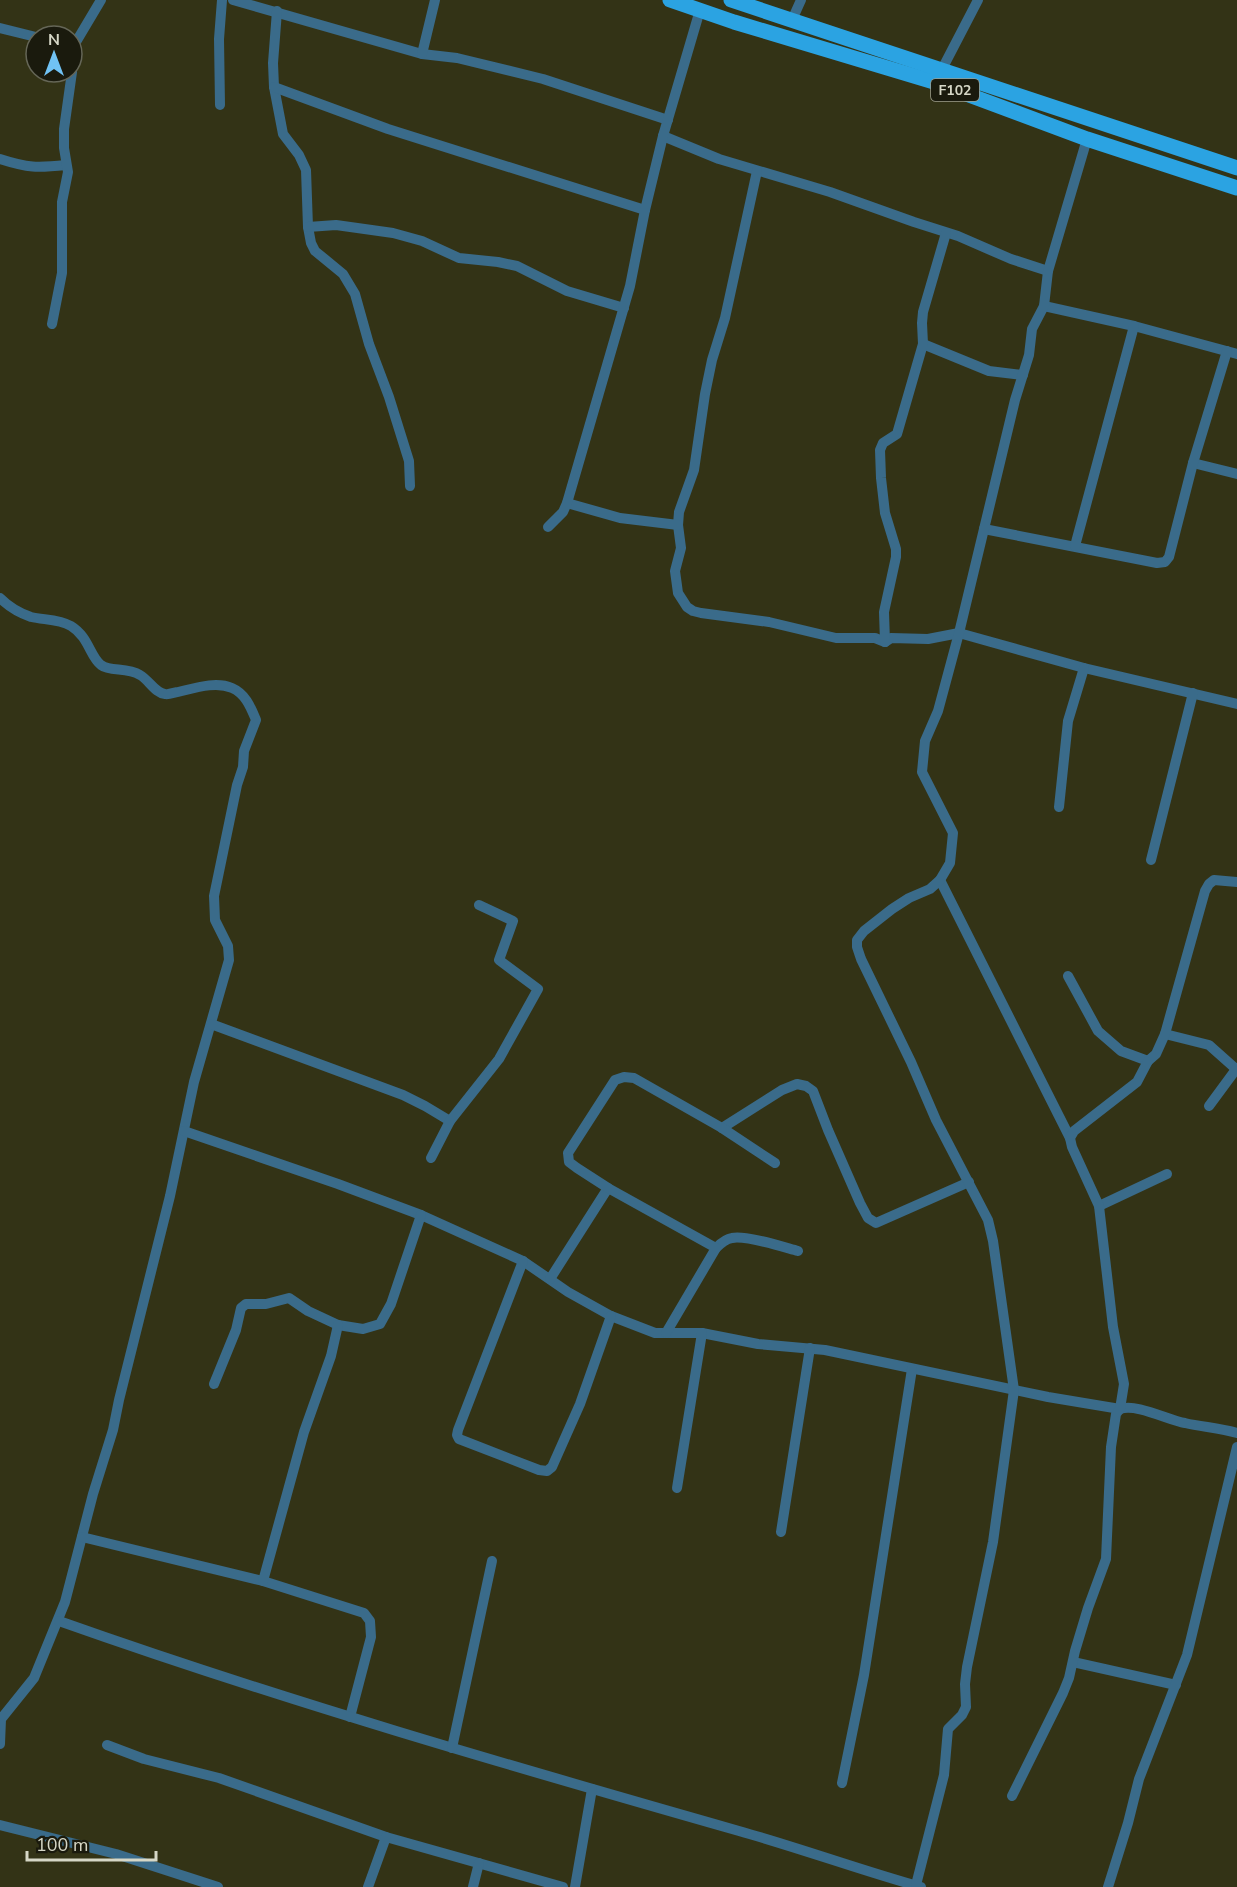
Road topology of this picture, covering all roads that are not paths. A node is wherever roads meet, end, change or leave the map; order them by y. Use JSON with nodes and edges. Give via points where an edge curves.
{"nodes":[{"id":1,"x":101,"y":0,"type":"edge"},
{"id":2,"x":222,"y":0,"type":"edge"},
{"id":3,"x":233,"y":0,"type":"edge"},
{"id":4,"x":435,"y":0,"type":"edge"},
{"id":5,"x":670,"y":0,"type":"edge"},
{"id":6,"x":801,"y":0,"type":"edge"},
{"id":7,"x":978,"y":0,"type":"edge"},
{"id":8,"x":740,"y":2,"type":"edge"},
{"id":9,"x":700,"y":9,"type":"junction"},
{"id":10,"x":277,"y":11,"type":"junction"},
{"id":11,"x":792,"y":20,"type":"junction"},
{"id":12,"x":84,"y":27,"type":"edge"},
{"id":13,"x":0,"y":28,"type":"edge"},
{"id":14,"x":24,"y":34,"type":"edge"},
{"id":15,"x":422,"y":54,"type":"junction"},
{"id":16,"x":938,"y":76,"type":"junction"},
{"id":17,"x":70,"y":84,"type":"edge"},
{"id":18,"x":274,"y":87,"type":"junction"},
{"id":19,"x":220,"y":105,"type":"dead end"},
{"id":20,"x":668,"y":120,"type":"junction"},
{"id":21,"x":663,"y":136,"type":"junction"},
{"id":22,"x":1087,"y":139,"type":"junction"},
{"id":23,"x":0,"y":159,"type":"edge"},
{"id":24,"x":66,"y":165,"type":"junction"},
{"id":25,"x":1237,"y":168,"type":"edge"},
{"id":26,"x":757,"y":171,"type":"junction"},
{"id":27,"x":1237,"y":188,"type":"edge"},
{"id":28,"x":645,"y":210,"type":"junction"},
{"id":29,"x":308,"y":227,"type":"junction"},
{"id":30,"x":946,"y":232,"type":"junction"},
{"id":31,"x":1048,"y":271,"type":"junction"},
{"id":32,"x":1044,"y":306,"type":"junction"},
{"id":33,"x":624,"y":308,"type":"junction"},
{"id":34,"x":52,"y":324,"type":"dead end"},
{"id":35,"x":1134,"y":326,"type":"junction"},
{"id":36,"x":923,"y":344,"type":"junction"},
{"id":37,"x":1232,"y":352,"type":"edge"},
{"id":38,"x":1023,"y":375,"type":"junction"},
{"id":39,"x":1193,"y":463,"type":"junction"},
{"id":40,"x":1237,"y":474,"type":"edge"},
{"id":41,"x":410,"y":486,"type":"dead end"},
{"id":42,"x":567,"y":503,"type":"junction"},
{"id":43,"x":678,"y":525,"type":"junction"},
{"id":44,"x":548,"y":527,"type":"dead end"},
{"id":45,"x":984,"y":529,"type":"junction"},
{"id":46,"x":1076,"y":546,"type":"junction"},
{"id":47,"x":0,"y":598,"type":"edge"},
{"id":48,"x":959,"y":633,"type":"junction"},
{"id":49,"x":885,"y":642,"type":"junction"},
{"id":50,"x":1084,"y":668,"type":"junction"},
{"id":51,"x":1193,"y":693,"type":"junction"},
{"id":52,"x":1237,"y":704,"type":"edge"},
{"id":53,"x":1059,"y":807,"type":"dead end"},
{"id":54,"x":1151,"y":860,"type":"dead end"},
{"id":55,"x":940,"y":880,"type":"junction"},
{"id":56,"x":1237,"y":882,"type":"edge"},
{"id":57,"x":479,"y":905,"type":"dead end"},
{"id":58,"x":1068,"y":976,"type":"dead end"},
{"id":59,"x":211,"y":1024,"type":"junction"},
{"id":60,"x":1165,"y":1034,"type":"junction"},
{"id":61,"x":1148,"y":1061,"type":"junction"},
{"id":62,"x":1235,"y":1074,"type":"edge"},
{"id":63,"x":1209,"y":1106,"type":"dead end"},
{"id":64,"x":450,"y":1121,"type":"junction"},
{"id":65,"x":722,"y":1128,"type":"junction"},
{"id":66,"x":184,"y":1131,"type":"junction"},
{"id":67,"x":1070,"y":1138,"type":"junction"},
{"id":68,"x":431,"y":1158,"type":"dead end"},
{"id":69,"x":775,"y":1163,"type":"dead end"},
{"id":70,"x":1167,"y":1174,"type":"dead end"},
{"id":71,"x":969,"y":1182,"type":"junction"},
{"id":72,"x":608,"y":1188,"type":"junction"},
{"id":73,"x":1099,"y":1206,"type":"junction"},
{"id":74,"x":421,"y":1215,"type":"junction"},
{"id":75,"x":716,"y":1248,"type":"junction"},
{"id":76,"x":798,"y":1251,"type":"dead end"},
{"id":77,"x":523,"y":1261,"type":"junction"},
{"id":78,"x":550,"y":1279,"type":"junction"},
{"id":79,"x":611,"y":1316,"type":"junction"},
{"id":80,"x":338,"y":1325,"type":"junction"},
{"id":81,"x":666,"y":1333,"type":"junction"},
{"id":82,"x":702,"y":1333,"type":"junction"},
{"id":83,"x":810,"y":1348,"type":"junction"},
{"id":84,"x":912,"y":1368,"type":"junction"},
{"id":85,"x":214,"y":1384,"type":"dead end"},
{"id":86,"x":1014,"y":1390,"type":"junction"},
{"id":87,"x":1120,"y":1409,"type":"junction"},
{"id":88,"x":1237,"y":1433,"type":"edge"},
{"id":89,"x":1237,"y":1447,"type":"edge"},
{"id":90,"x":677,"y":1488,"type":"dead end"},
{"id":91,"x":781,"y":1532,"type":"dead end"},
{"id":92,"x":82,"y":1537,"type":"junction"},
{"id":93,"x":492,"y":1562,"type":"dead end"},
{"id":94,"x":262,"y":1581,"type":"junction"},
{"id":95,"x":59,"y":1621,"type":"junction"},
{"id":96,"x":1073,"y":1662,"type":"junction"},
{"id":97,"x":1176,"y":1685,"type":"junction"},
{"id":98,"x":350,"y":1717,"type":"junction"},
{"id":99,"x":1,"y":1719,"type":"edge"},
{"id":100,"x":0,"y":1744,"type":"edge"},
{"id":101,"x":107,"y":1745,"type":"dead end"},
{"id":102,"x":452,"y":1748,"type":"junction"},
{"id":103,"x":842,"y":1783,"type":"dead end"},
{"id":104,"x":592,"y":1789,"type":"junction"},
{"id":105,"x":1012,"y":1796,"type":"dead end"},
{"id":106,"x":0,"y":1825,"type":"edge"},
{"id":107,"x":386,"y":1837,"type":"junction"},
{"id":108,"x":479,"y":1863,"type":"junction"},
{"id":109,"x":919,"y":1886,"type":"edge"},
{"id":110,"x":218,"y":1887,"type":"edge"},
{"id":111,"x":368,"y":1887,"type":"edge"},
{"id":112,"x":473,"y":1887,"type":"edge"},
{"id":113,"x":563,"y":1887,"type":"edge"},
{"id":114,"x":575,"y":1887,"type":"edge"},
{"id":115,"x":1108,"y":1887,"type":"edge"}],
"edges":[{"from":1,"to":12,"type":"street"},
{"from":2,"to":19,"type":"street"},
{"from":3,"to":10,"type":"street"},
{"from":4,"to":15,"type":"street"},
{"from":5,"to":9,"type":"main road","number":"F102"},
{"from":6,"to":11,"type":"street"},
{"from":7,"to":16,"type":"street"},
{"from":8,"to":11,"type":"main road","number":"F102"},
{"from":9,"to":16,"type":"main road","number":"F102","via":[[734,22]]},
{"from":9,"to":20,"type":"street"},
{"from":10,"to":15,"type":"street"},
{"from":10,"to":18,"type":"street"},
{"from":11,"to":16,"type":"main road","number":"F102"},
{"from":13,"to":14,"type":"street"},
{"from":15,"to":20,"type":"street","via":[[457,58],[543,79]]},
{"from":16,"to":22,"type":"main road","number":"F102"},
{"from":16,"to":25,"type":"main road","number":"F102"},
{"from":17,"to":24,"type":"street","via":[[64,129]]},
{"from":18,"to":28,"type":"street","via":[[388,129]]},
{"from":18,"to":29,"type":"street","via":[[283,134],[306,170]]},
{"from":20,"to":21,"type":"street"},
{"from":21,"to":26,"type":"street"},
{"from":21,"to":28,"type":"street"},
{"from":22,"to":27,"type":"main road","number":"F102"},
{"from":22,"to":31,"type":"street"},
{"from":23,"to":24,"type":"street","via":[[29,167]]},
{"from":24,"to":34,"type":"street","via":[[62,273]]},
{"from":26,"to":30,"type":"street"},
{"from":26,"to":43,"type":"street","via":[[710,371],[694,470]]},
{"from":28,"to":33,"type":"street"},
{"from":29,"to":33,"type":"street","via":[[336,225],[393,233],[459,258],[518,266],[567,291]]},
{"from":29,"to":41,"type":"street","via":[[315,251],[343,274],[355,294],[409,461]]},
{"from":30,"to":31,"type":"street"},
{"from":30,"to":36,"type":"street","via":[[923,312]]},
{"from":31,"to":32,"type":"street"},
{"from":32,"to":35,"type":"street"},
{"from":32,"to":38,"type":"street","via":[[1032,329]]},
{"from":33,"to":42,"type":"street"},
{"from":35,"to":37,"type":"street"},
{"from":35,"to":46,"type":"street"},
{"from":36,"to":38,"type":"street","via":[[989,371]]},
{"from":36,"to":49,"type":"street","via":[[897,434],[883,443],[880,450],[885,513],[896,549],[884,612]]},
{"from":37,"to":39,"type":"street"},
{"from":38,"to":45,"type":"street"},
{"from":39,"to":40,"type":"street"},
{"from":39,"to":46,"type":"street","via":[[1165,562],[1157,564]]},
{"from":42,"to":43,"type":"street","via":[[620,518]]},
{"from":42,"to":44,"type":"street"},
{"from":43,"to":49,"type":"street","via":[[681,548],[675,580],[682,601],[693,611],[769,622],[836,638],[875,638]]},
{"from":45,"to":46,"type":"street"},
{"from":45,"to":48,"type":"street"},
{"from":47,"to":59,"type":"street","via":[[12,609],[72,627],[86,639],[100,665],[139,674],[157,691],[166,694],[222,686],[242,695],[250,706],[256,720],[244,751],[214,896],[215,920],[228,946],[229,960]]},
{"from":48,"to":49,"type":"street","via":[[928,639],[891,638]]},
{"from":48,"to":50,"type":"street"},
{"from":48,"to":55,"type":"street","via":[[923,755],[922,772],[953,832],[950,863]]},
{"from":50,"to":51,"type":"street"},
{"from":50,"to":53,"type":"street","via":[[1068,721]]},
{"from":51,"to":52,"type":"street"},
{"from":51,"to":54,"type":"street"},
{"from":55,"to":67,"type":"street"},
{"from":55,"to":71,"type":"street","via":[[872,923],[857,940],[857,947],[936,1120]]},
{"from":56,"to":60,"type":"street","via":[[1214,880],[1205,891]]},
{"from":57,"to":64,"type":"street","via":[[513,921],[499,960],[538,989],[500,1059]]},
{"from":58,"to":61,"type":"street","via":[[1098,1031],[1121,1051]]},
{"from":59,"to":64,"type":"street","via":[[403,1095]]},
{"from":59,"to":66,"type":"street"},
{"from":60,"to":61,"type":"street","via":[[1156,1054]]},
{"from":60,"to":62,"type":"street","via":[[1209,1045]]},
{"from":61,"to":67,"type":"street","via":[[1137,1082]]},
{"from":62,"to":63,"type":"street"},
{"from":64,"to":68,"type":"street"},
{"from":65,"to":69,"type":"street"},
{"from":65,"to":71,"type":"street","via":[[782,1090],[797,1084],[806,1086],[813,1091],[860,1203],[868,1218],[876,1223]]},
{"from":65,"to":72,"type":"street","via":[[634,1078],[615,1080],[568,1153],[569,1162]]},
{"from":66,"to":74,"type":"street"},
{"from":66,"to":92,"type":"street","via":[[113,1430]]},
{"from":67,"to":73,"type":"street"},
{"from":70,"to":73,"type":"street"},
{"from":71,"to":86,"type":"street","via":[[988,1220],[993,1241]]},
{"from":72,"to":75,"type":"street"},
{"from":72,"to":78,"type":"street"},
{"from":73,"to":87,"type":"street","via":[[1124,1384]]},
{"from":74,"to":77,"type":"street"},
{"from":74,"to":80,"type":"street","via":[[391,1304],[380,1324],[363,1329]]},
{"from":75,"to":76,"type":"street","via":[[732,1238],[743,1238]]},
{"from":75,"to":81,"type":"street"},
{"from":77,"to":78,"type":"street"},
{"from":77,"to":79,"type":"street","via":[[458,1430],[459,1439],[548,1471],[580,1404]]},
{"from":78,"to":79,"type":"street"},
{"from":79,"to":81,"type":"street","via":[[649,1331]]},
{"from":80,"to":85,"type":"street","via":[[289,1298],[246,1304],[241,1308]]},
{"from":80,"to":94,"type":"street"},
{"from":81,"to":82,"type":"street"},
{"from":82,"to":83,"type":"street","via":[[758,1344]]},
{"from":82,"to":90,"type":"street"},
{"from":83,"to":84,"type":"street"},
{"from":83,"to":91,"type":"street"},
{"from":84,"to":86,"type":"street"},
{"from":84,"to":103,"type":"street","via":[[864,1675]]},
{"from":86,"to":87,"type":"street"},
{"from":86,"to":109,"type":"street","via":[[993,1542],[965,1684],[966,1707],[948,1729],[944,1775]]},
{"from":87,"to":88,"type":"street"},
{"from":87,"to":96,"type":"street","via":[[1112,1447],[1106,1559]]},
{"from":89,"to":97,"type":"street","via":[[1187,1655]]},
{"from":92,"to":94,"type":"street"},
{"from":92,"to":95,"type":"street"},
{"from":93,"to":102,"type":"street"},
{"from":94,"to":98,"type":"street","via":[[369,1617],[371,1637]]},
{"from":95,"to":98,"type":"street"},
{"from":95,"to":99,"type":"street","via":[[34,1678]]},
{"from":96,"to":97,"type":"street"},
{"from":96,"to":105,"type":"street","via":[[1054,1714]]},
{"from":97,"to":115,"type":"street","via":[[1139,1779]]},
{"from":98,"to":102,"type":"street"},
{"from":99,"to":100,"type":"street"},
{"from":101,"to":107,"type":"street","via":[[219,1778]]},
{"from":102,"to":104,"type":"street"},
{"from":104,"to":109,"type":"street"},
{"from":104,"to":114,"type":"street"},
{"from":106,"to":110,"type":"street","via":[[116,1854]]},
{"from":107,"to":108,"type":"street"},
{"from":107,"to":111,"type":"street"},
{"from":108,"to":112,"type":"street"},
{"from":108,"to":113,"type":"street"}]}
